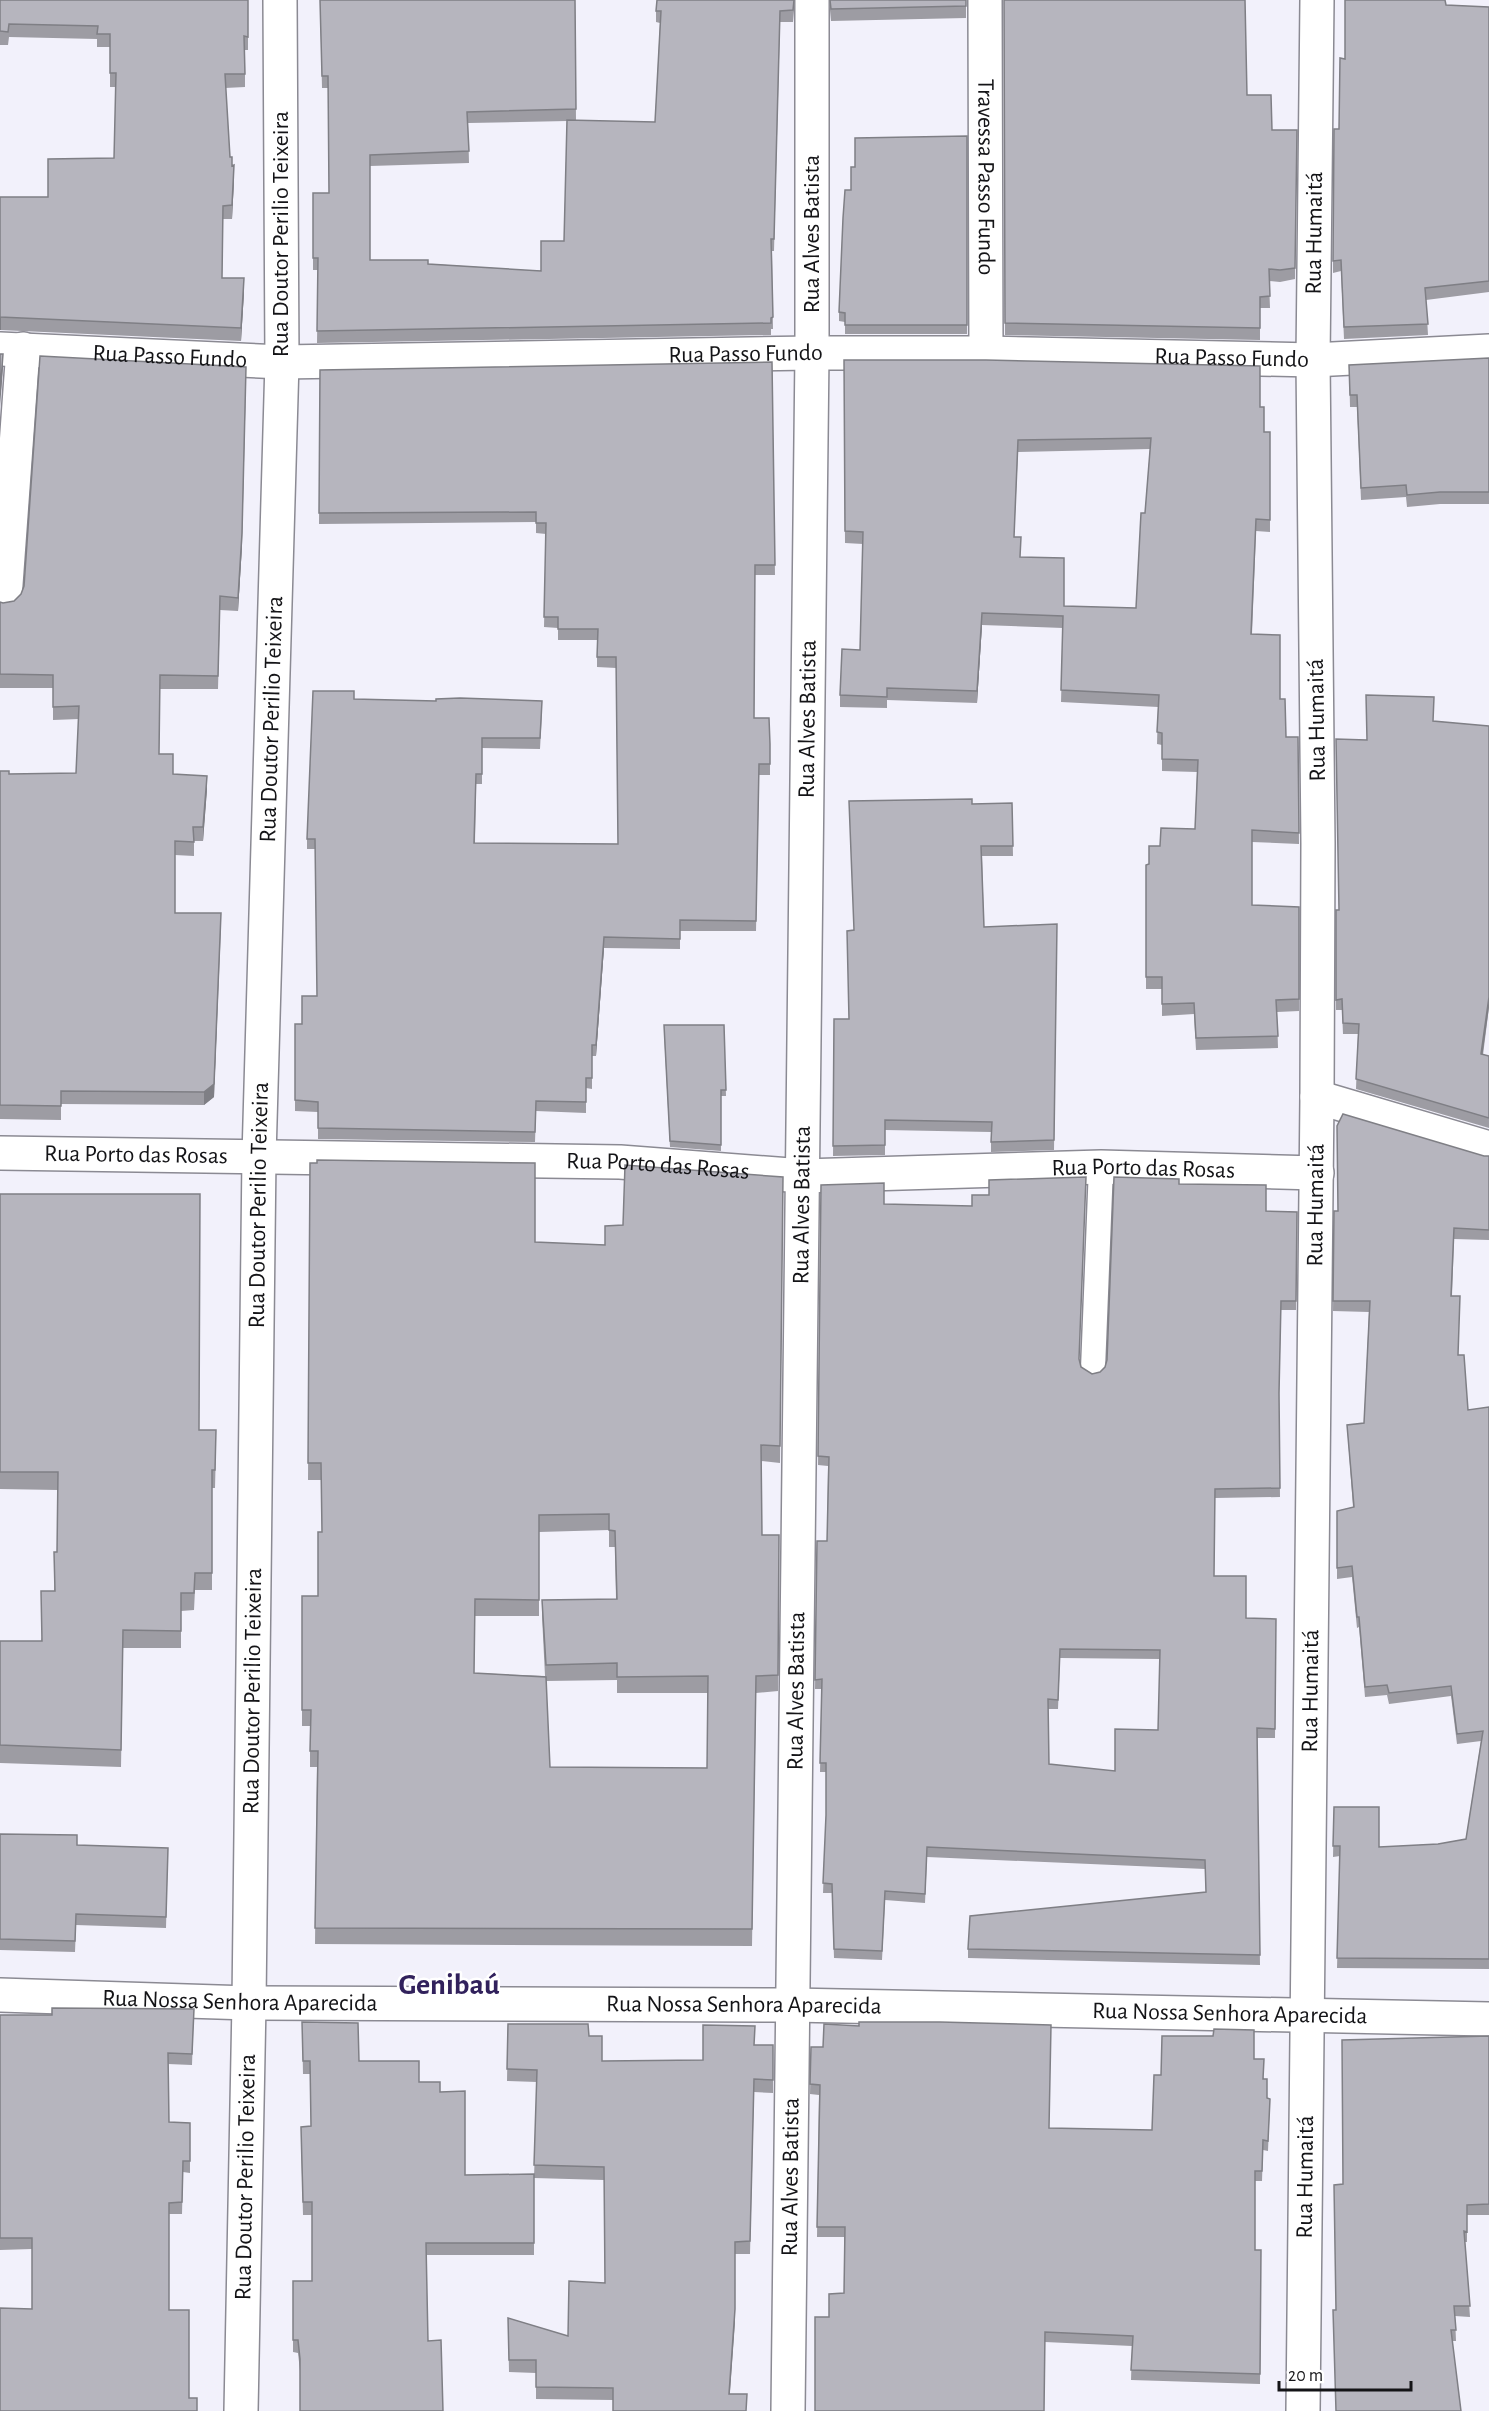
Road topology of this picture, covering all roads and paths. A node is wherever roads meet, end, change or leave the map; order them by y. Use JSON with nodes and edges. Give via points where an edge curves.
{"nodes":[{"id":1,"x":280,"y":0,"type":"edge"},
{"id":2,"x":812,"y":0,"type":"edge"},
{"id":3,"x":985,"y":0,"type":"edge"},
{"id":4,"x":1317,"y":0,"type":"edge"},
{"id":5,"x":12,"y":349,"type":"edge"},
{"id":6,"x":1489,"y":351,"type":"edge"},
{"id":7,"x":812,"y":353,"type":"junction"},
{"id":8,"x":986,"y":353,"type":"junction"},
{"id":9,"x":1313,"y":360,"type":"junction"},
{"id":10,"x":282,"y":362,"type":"junction"},
{"id":11,"x":5,"y":598,"type":"dead end"},
{"id":12,"x":1317,"y":1097,"type":"junction"},
{"id":13,"x":1489,"y":1148,"type":"edge"},
{"id":14,"x":0,"y":1153,"type":"edge"},
{"id":15,"x":259,"y":1156,"type":"junction"},
{"id":16,"x":1101,"y":1167,"type":"junction"},
{"id":17,"x":1317,"y":1173,"type":"junction"},
{"id":18,"x":804,"y":1176,"type":"junction"},
{"id":19,"x":1093,"y":1369,"type":"dead end"},
{"id":20,"x":0,"y":1995,"type":"edge"},
{"id":21,"x":249,"y":2003,"type":"junction"},
{"id":22,"x":792,"y":2005,"type":"junction"},
{"id":23,"x":1309,"y":2015,"type":"junction"},
{"id":24,"x":1489,"y":2019,"type":"edge"},
{"id":25,"x":241,"y":2411,"type":"edge"},
{"id":26,"x":788,"y":2411,"type":"edge"},
{"id":27,"x":1303,"y":2411,"type":"edge"}],
"edges":[{"from":1,"to":10,"type":"street","name":"Rua Doutor Perilio Teixeira"},
{"from":2,"to":7,"type":"street","name":"Rua Alves Batista"},
{"from":3,"to":8,"type":"street","name":"Travessa Passo Fundo"},
{"from":4,"to":9,"type":"street","name":"Rua Humaitá"},
{"from":5,"to":10,"type":"street","name":"Rua Passo Fundo"},
{"from":5,"to":11,"type":"street"},
{"from":6,"to":9,"type":"street","name":"Rua Passo Fundo"},
{"from":7,"to":8,"type":"street","name":"Rua Passo Fundo"},
{"from":7,"to":10,"type":"street","name":"Rua Passo Fundo"},
{"from":7,"to":18,"type":"street","name":"Rua Alves Batista"},
{"from":8,"to":9,"type":"street","name":"Rua Passo Fundo"},
{"from":9,"to":12,"type":"street","name":"Rua Humaitá"},
{"from":10,"to":15,"type":"street","name":"Rua Doutor Perilio Teixeira"},
{"from":12,"to":13,"type":"street"},
{"from":12,"to":17,"type":"street","name":"Rua Humaitá"},
{"from":14,"to":15,"type":"street","name":"Rua Porto das Rosas"},
{"from":15,"to":18,"type":"street","name":"Rua Porto das Rosas","via":[[620,1162]]},
{"from":15,"to":21,"type":"street","name":"Rua Doutor Perilio Teixeira"},
{"from":16,"to":17,"type":"street","name":"Rua Porto das Rosas"},
{"from":16,"to":18,"type":"street","name":"Rua Porto das Rosas"},
{"from":16,"to":19,"type":"lane"},
{"from":17,"to":23,"type":"street","name":"Rua Humaitá"},
{"from":18,"to":22,"type":"street","name":"Rua Alves Batista"},
{"from":20,"to":21,"type":"street","name":"Rua Nossa Senhora Aparecida"},
{"from":21,"to":22,"type":"street","name":"Rua Nossa Senhora Aparecida"},
{"from":21,"to":25,"type":"street","name":"Rua Doutor Perilio Teixeira"},
{"from":22,"to":23,"type":"street","name":"Rua Nossa Senhora Aparecida"},
{"from":22,"to":26,"type":"street","name":"Rua Alves Batista"},
{"from":23,"to":24,"type":"street","name":"Rua Nossa Senhora Aparecida"},
{"from":23,"to":27,"type":"street","name":"Rua Humaitá"}]}
